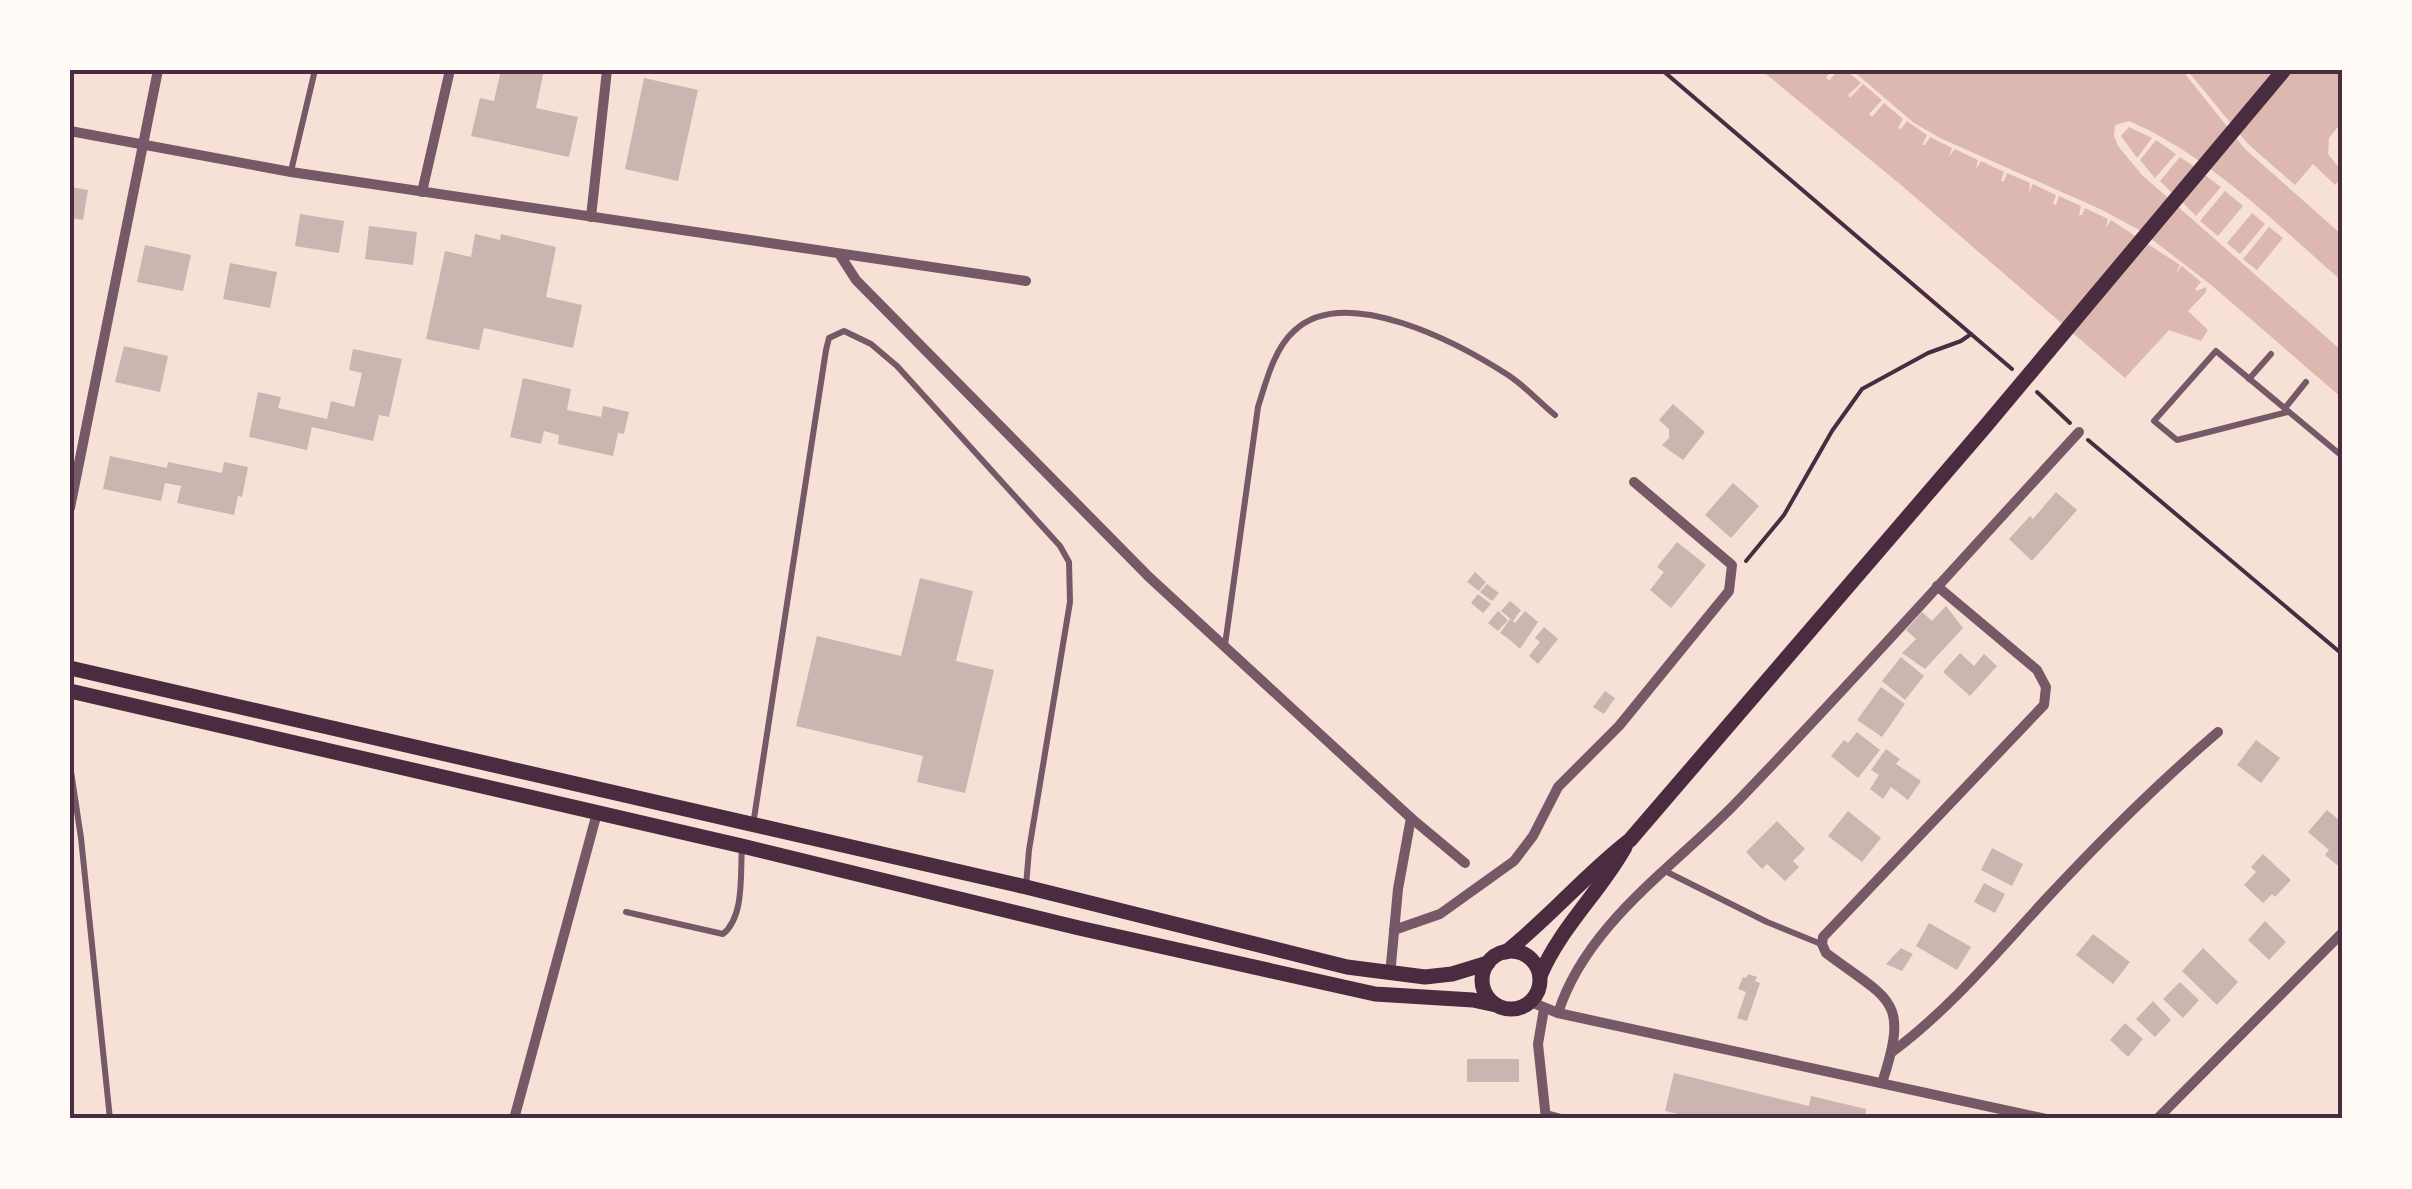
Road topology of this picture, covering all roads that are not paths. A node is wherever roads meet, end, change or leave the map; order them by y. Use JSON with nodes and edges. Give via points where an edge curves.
{"nodes":[{"id":1,"x":158,"y":70,"type":"edge"},
{"id":2,"x":315,"y":70,"type":"edge"},
{"id":3,"x":450,"y":70,"type":"edge"},
{"id":4,"x":607,"y":70,"type":"edge"},
{"id":5,"x":2284,"y":70,"type":"edge"},
{"id":6,"x":70,"y":131,"type":"edge"},
{"id":7,"x":142,"y":145,"type":"junction"},
{"id":8,"x":291,"y":172,"type":"junction"},
{"id":9,"x":422,"y":192,"type":"junction"},
{"id":10,"x":591,"y":217,"type":"junction"},
{"id":11,"x":840,"y":255,"type":"junction"},
{"id":12,"x":1026,"y":281,"type":"dead end"},
{"id":13,"x":2271,"y":354,"type":"dead end"},
{"id":14,"x":2249,"y":379,"type":"junction"},
{"id":15,"x":2306,"y":382,"type":"dead end"},
{"id":16,"x":2286,"y":410,"type":"junction"},
{"id":17,"x":1554,"y":415,"type":"dead end"},
{"id":18,"x":2079,"y":432,"type":"road end"},
{"id":19,"x":2342,"y":456,"type":"edge"},
{"id":20,"x":1634,"y":482,"type":"dead end"},
{"id":21,"x":70,"y":508,"type":"edge"},
{"id":22,"x":1938,"y":586,"type":"junction"},
{"id":23,"x":1224,"y":646,"type":"junction"},
{"id":24,"x":70,"y":668,"type":"edge"},
{"id":25,"x":70,"y":691,"type":"edge"},
{"id":26,"x":2218,"y":732,"type":"dead end"},
{"id":27,"x":70,"y":765,"type":"edge"},
{"id":28,"x":597,"y":813,"type":"junction"},
{"id":29,"x":1411,"y":818,"type":"junction"},
{"id":30,"x":752,"y":826,"type":"junction"},
{"id":31,"x":1630,"y":840,"type":"junction"},
{"id":32,"x":742,"y":846,"type":"junction"},
{"id":33,"x":1465,"y":863,"type":"dead end"},
{"id":34,"x":1665,"y":871,"type":"junction"},
{"id":35,"x":1026,"y":887,"type":"junction"},
{"id":36,"x":626,"y":912,"type":"dead end"},
{"id":37,"x":1394,"y":930,"type":"junction"},
{"id":38,"x":2342,"y":933,"type":"edge"},
{"id":39,"x":1822,"y":944,"type":"junction"},
{"id":40,"x":1506,"y":952,"type":"junction"},
{"id":41,"x":1488,"y":963,"type":"junction"},
{"id":42,"x":1390,"y":975,"type":"junction"},
{"id":43,"x":1540,"y":976,"type":"junction"},
{"id":44,"x":1496,"y":1005,"type":"junction"},
{"id":45,"x":1538,"y":1006,"type":"junction"},
{"id":46,"x":1558,"y":1013,"type":"junction"},
{"id":47,"x":1892,"y":1052,"type":"junction"},
{"id":48,"x":1882,"y":1083,"type":"junction"},
{"id":49,"x":1546,"y":1117,"type":"edge"},
{"id":50,"x":110,"y":1119,"type":"edge"},
{"id":51,"x":514,"y":1119,"type":"edge"},
{"id":52,"x":1562,"y":1119,"type":"edge"},
{"id":53,"x":2046,"y":1119,"type":"edge"},
{"id":54,"x":2158,"y":1119,"type":"edge"}],
"edges":[{"from":1,"to":7,"type":"street"},
{"from":2,"to":8,"type":"lane"},
{"from":3,"to":9,"type":"street"},
{"from":4,"to":10,"type":"street"},
{"from":5,"to":31,"type":"main road"},
{"from":6,"to":7,"type":"street"},
{"from":7,"to":8,"type":"street"},
{"from":7,"to":21,"type":"street"},
{"from":8,"to":9,"type":"street"},
{"from":9,"to":10,"type":"street"},
{"from":10,"to":11,"type":"street"},
{"from":11,"to":12,"type":"street"},
{"from":11,"to":23,"type":"street","via":[[878,303]]},
{"from":13,"to":14,"type":"lane"},
{"from":14,"to":16,"type":"lane"},
{"from":14,"to":16,"type":"lane","via":[[2216,351],[2154,421],[2176,440]]},
{"from":15,"to":16,"type":"lane"},
{"from":16,"to":19,"type":"lane"},
{"from":17,"to":23,"type":"lane","via":[[1512,377],[1398,322],[1344,313],[1297,327],[1269,373],[1258,407]]},
{"from":18,"to":22,"type":"street"},
{"from":20,"to":37,"type":"street","via":[[1732,565],[1729,590],[1558,786],[1514,861],[1440,914]]},
{"from":22,"to":34,"type":"street"},
{"from":22,"to":39,"type":"street","via":[[2037,670],[2046,687],[2044,705]]},
{"from":23,"to":29,"type":"street"},
{"from":24,"to":30,"type":"main road"},
{"from":25,"to":28,"type":"main road"},
{"from":26,"to":47,"type":"street","via":[[2168,774],[1930,1022]]},
{"from":27,"to":50,"type":"lane"},
{"from":28,"to":32,"type":"main road"},
{"from":28,"to":51,"type":"street"},
{"from":29,"to":33,"type":"street"},
{"from":29,"to":37,"type":"street"},
{"from":30,"to":35,"type":"main road"},
{"from":30,"to":35,"type":"lane","via":[[826,350],[829,338],[844,331],[897,366],[1070,562],[1070,602]]},
{"from":31,"to":40,"type":"main road"},
{"from":31,"to":43,"type":"main road"},
{"from":32,"to":36,"type":"lane","via":[[738,906],[723,934]]},
{"from":32,"to":44,"type":"main road","via":[[1375,994]]},
{"from":34,"to":39,"type":"lane"},
{"from":34,"to":46,"type":"street","via":[[1594,944]]},
{"from":35,"to":42,"type":"main road"},
{"from":37,"to":42,"type":"street"},
{"from":38,"to":54,"type":"street"},
{"from":39,"to":47,"type":"street","via":[[1894,1010]]},
{"from":40,"to":41,"type":"main road"},
{"from":40,"to":43,"type":"main road","via":[[1531,959]]},
{"from":41,"to":42,"type":"main road","via":[[1438,977]]},
{"from":41,"to":44,"type":"main road","via":[[1482,981]]},
{"from":43,"to":45,"type":"main road"},
{"from":44,"to":45,"type":"main road"},
{"from":45,"to":46,"type":"street"},
{"from":45,"to":49,"type":"street"},
{"from":46,"to":48,"type":"street"},
{"from":47,"to":48,"type":"street"},
{"from":48,"to":53,"type":"street"},
{"from":49,"to":52,"type":"street"}]}
